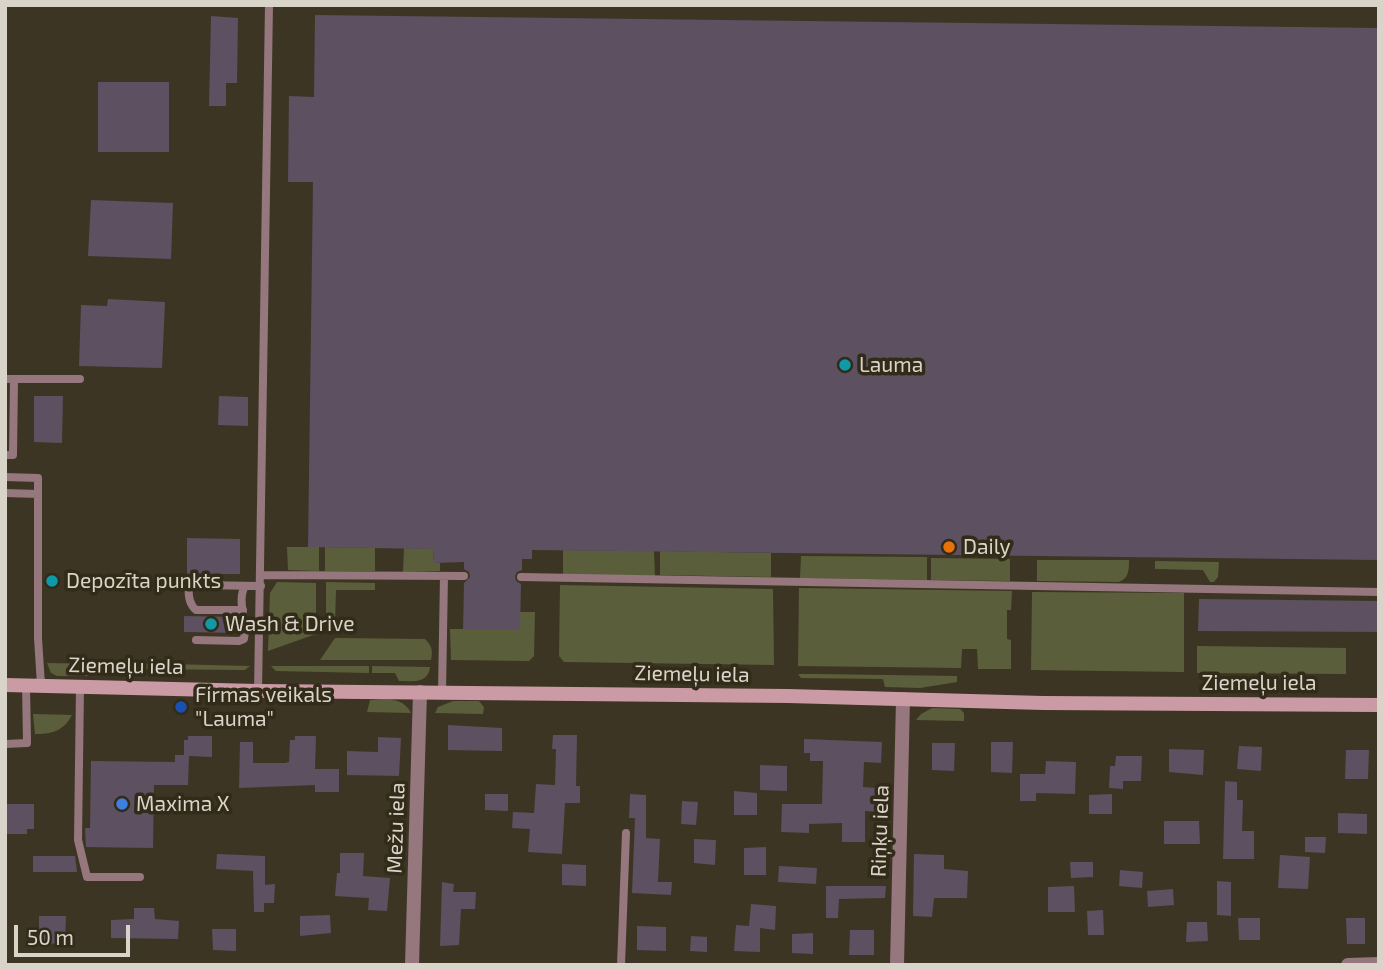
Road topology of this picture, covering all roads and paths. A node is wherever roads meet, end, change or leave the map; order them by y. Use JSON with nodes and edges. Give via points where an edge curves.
{"nodes":[{"id":1,"x":269,"y":5,"type":"edge"},
{"id":2,"x":10,"y":379,"type":"edge"},
{"id":3,"x":80,"y":379,"type":"dead end"},
{"id":4,"x":10,"y":406,"type":"edge"},
{"id":5,"x":5,"y":455,"type":"edge"},
{"id":6,"x":5,"y":477,"type":"edge"},
{"id":7,"x":5,"y":493,"type":"edge"},
{"id":8,"x":38,"y":494,"type":"junction"},
{"id":9,"x":261,"y":575,"type":"junction"},
{"id":10,"x":444,"y":576,"type":"junction"},
{"id":11,"x":464,"y":576,"type":"dead end"},
{"id":12,"x":521,"y":577,"type":"dead end"},
{"id":13,"x":245,"y":586,"type":"junction"},
{"id":14,"x":261,"y":586,"type":"junction"},
{"id":15,"x":1379,"y":592,"type":"edge"},
{"id":16,"x":243,"y":610,"type":"junction"},
{"id":17,"x":196,"y":640,"type":"dead end"},
{"id":18,"x":5,"y":685,"type":"edge"},
{"id":19,"x":26,"y":685,"type":"junction"},
{"id":20,"x":41,"y":685,"type":"junction"},
{"id":21,"x":80,"y":687,"type":"junction"},
{"id":22,"x":258,"y":691,"type":"junction"},
{"id":23,"x":420,"y":692,"type":"junction"},
{"id":24,"x":442,"y":692,"type":"junction"},
{"id":25,"x":903,"y":699,"type":"junction"},
{"id":26,"x":1379,"y":705,"type":"edge"},
{"id":27,"x":5,"y":744,"type":"edge"},
{"id":28,"x":626,"y":833,"type":"dead end"},
{"id":29,"x":140,"y":877,"type":"dead end"},
{"id":30,"x":1379,"y":964,"type":"edge"},
{"id":31,"x":412,"y":965,"type":"edge"},
{"id":32,"x":621,"y":965,"type":"edge"},
{"id":33,"x":897,"y":965,"type":"edge"},
{"id":34,"x":1348,"y":965,"type":"edge"}],
"edges":[{"from":1,"to":9,"type":"lane"},
{"from":2,"to":3,"type":"lane"},
{"from":2,"to":4,"type":"lane"},
{"from":4,"to":5,"type":"lane","via":[[13,455]]},
{"from":6,"to":8,"type":"lane","via":[[38,478]]},
{"from":7,"to":8,"type":"lane"},
{"from":8,"to":20,"type":"lane"},
{"from":9,"to":10,"type":"lane"},
{"from":9,"to":14,"type":"lane"},
{"from":10,"to":11,"type":"lane"},
{"from":10,"to":24,"type":"lane"},
{"from":12,"to":15,"type":"lane"},
{"from":13,"to":14,"type":"lane"},
{"from":13,"to":16,"type":"lane"},
{"from":13,"to":16,"type":"lane","via":[[196,585],[189,587],[188,594],[196,610]]},
{"from":14,"to":22,"type":"lane"},
{"from":16,"to":17,"type":"lane","via":[[244,639]]},
{"from":18,"to":19,"type":"street","name":"Ziemeļu iela"},
{"from":19,"to":20,"type":"street","name":"Ziemeļu iela"},
{"from":19,"to":27,"type":"lane","via":[[27,743]]},
{"from":20,"to":21,"type":"street","name":"Ziemeļu iela"},
{"from":21,"to":22,"type":"street","name":"Ziemeļu iela"},
{"from":21,"to":29,"type":"lane","via":[[78,840],[87,877]]},
{"from":22,"to":23,"type":"street","name":"Ziemeļu iela"},
{"from":23,"to":24,"type":"street","name":"Ziemeļu iela"},
{"from":23,"to":31,"type":"street","name":"Mežu iela"},
{"from":24,"to":25,"type":"street","name":"Ziemeļu iela"},
{"from":25,"to":26,"type":"street","name":"Ziemeļu iela"},
{"from":25,"to":33,"type":"street","name":"Riņķu iela"},
{"from":28,"to":32,"type":"lane"},
{"from":30,"to":34,"type":"street"}]}
